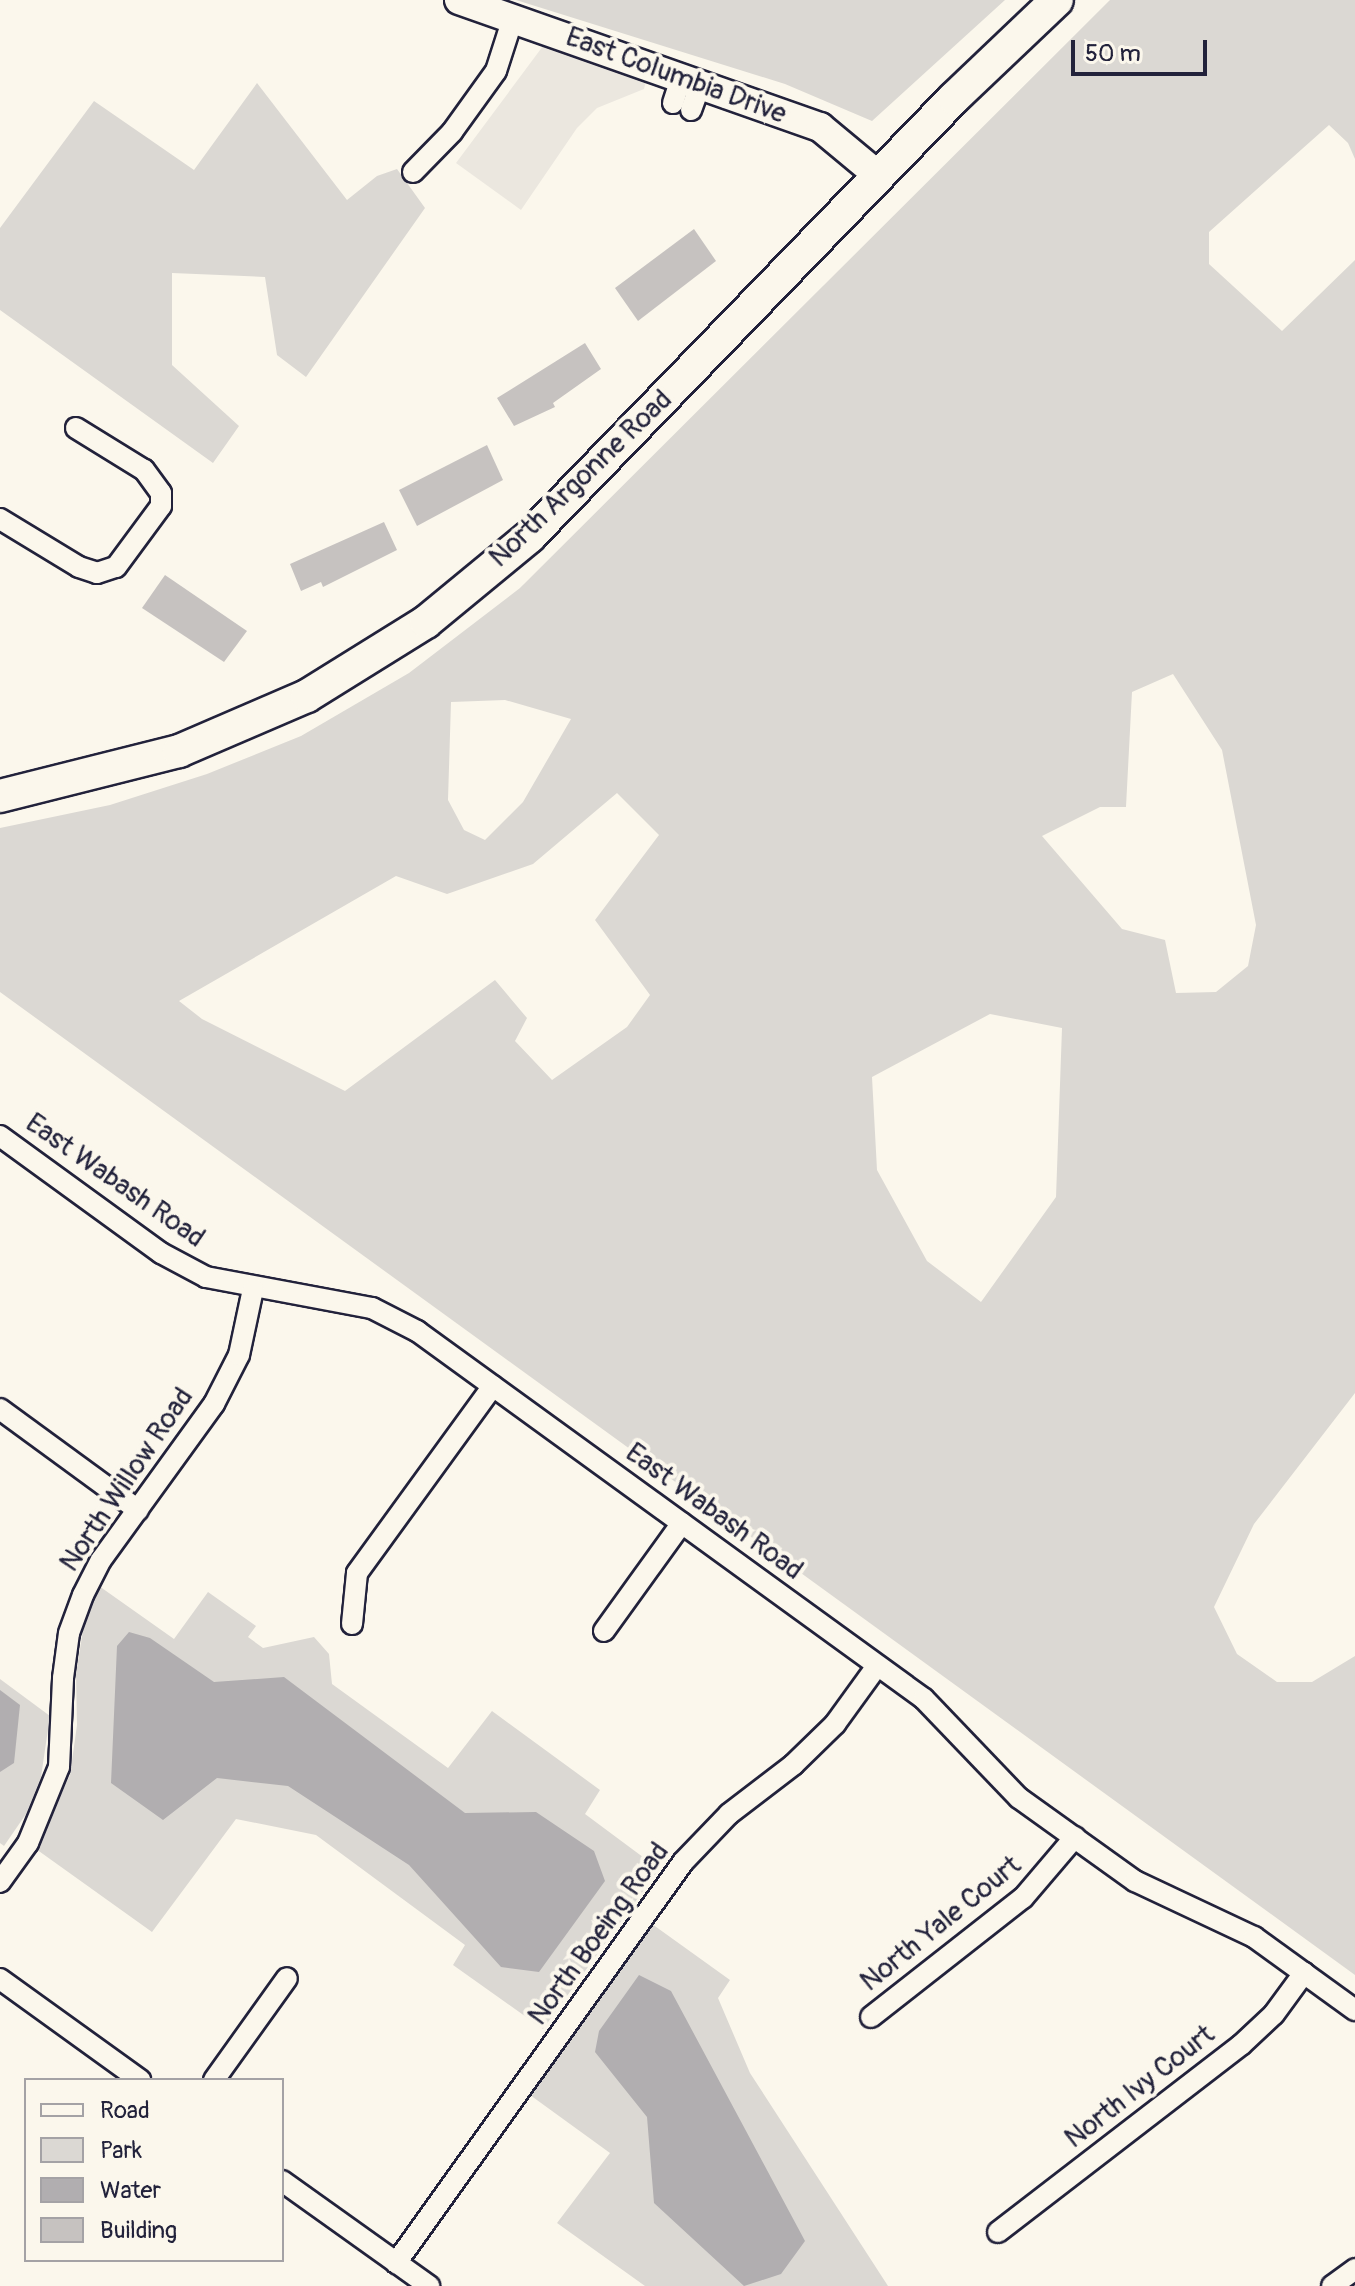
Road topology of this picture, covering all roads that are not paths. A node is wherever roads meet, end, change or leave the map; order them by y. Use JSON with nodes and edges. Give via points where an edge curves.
{"nodes":[{"id":1,"x":459,"y":0,"type":"edge"},
{"id":2,"x":1057,"y":0,"type":"edge"},
{"id":3,"x":513,"y":18,"type":"junction"},
{"id":4,"x":413,"y":172,"type":"dead end"},
{"id":5,"x":879,"y":176,"type":"junction"},
{"id":6,"x":76,"y":428,"type":"dead end"},
{"id":7,"x":0,"y":519,"type":"edge"},
{"id":8,"x":0,"y":796,"type":"edge"},
{"id":9,"x":0,"y":1136,"type":"edge"},
{"id":10,"x":253,"y":1289,"type":"junction"},
{"id":11,"x":493,"y":1386,"type":"junction"},
{"id":12,"x":0,"y":1409,"type":"edge"},
{"id":13,"x":138,"y":1510,"type":"junction"},
{"id":14,"x":682,"y":1523,"type":"junction"},
{"id":15,"x":352,"y":1624,"type":"dead end"},
{"id":16,"x":604,"y":1631,"type":"dead end"},
{"id":17,"x":877,"y":1666,"type":"junction"},
{"id":18,"x":1075,"y":1837,"type":"junction"},
{"id":19,"x":0,"y":1882,"type":"edge"},
{"id":20,"x":1304,"y":1973,"type":"junction"},
{"id":21,"x":287,"y":1978,"type":"dead end"},
{"id":22,"x":0,"y":1979,"type":"edge"},
{"id":23,"x":1355,"y":2010,"type":"edge"},
{"id":24,"x":871,"y":2017,"type":"dead end"},
{"id":25,"x":137,"y":2078,"type":"edge"},
{"id":26,"x":215,"y":2078,"type":"edge"},
{"id":27,"x":284,"y":2182,"type":"edge"},
{"id":28,"x":998,"y":2232,"type":"dead end"},
{"id":29,"x":396,"y":2263,"type":"junction"},
{"id":30,"x":1355,"y":2269,"type":"edge"},
{"id":31,"x":429,"y":2286,"type":"edge"},
{"id":32,"x":1332,"y":2286,"type":"edge"}],
"edges":[{"from":1,"to":3,"type":"street","name":"East Columbia Drive"},
{"from":2,"to":5,"type":"main road","name":"North Argonne Road"},
{"from":3,"to":4,"type":"street","via":[[496,71],[452,132]]},
{"from":3,"to":5,"type":"street","name":"East Columbia Drive","via":[[686,94],[820,127]]},
{"from":5,"to":8,"type":"main road","name":"North Argonne Road","via":[[529,537],[426,622],[307,696],[179,751]]},
{"from":6,"to":7,"type":"street","via":[[144,470],[161,493],[161,506],[116,567],[97,573],[79,567]]},
{"from":9,"to":10,"type":"street","name":"East Wabash Road","via":[[161,1253],[206,1277]]},
{"from":10,"to":11,"type":"street","name":"East Wabash Road","via":[[372,1308],[417,1331]]},
{"from":10,"to":13,"type":"street","name":"North Willow Road","via":[[239,1355],[214,1404]]},
{"from":11,"to":14,"type":"street","name":"East Wabash Road"},
{"from":11,"to":15,"type":"street","via":[[357,1573]]},
{"from":12,"to":13,"type":"street"},
{"from":13,"to":19,"type":"street","name":"North Willow Road","via":[[101,1560],[78,1608],[63,1678],[59,1767],[28,1843]]},
{"from":14,"to":16,"type":"street"},
{"from":14,"to":17,"type":"street","name":"East Wabash Road"},
{"from":17,"to":18,"type":"street","name":"East Wabash Road","via":[[959,1732],[1019,1798]]},
{"from":17,"to":29,"type":"street","name":"North Boeing Road","via":[[835,1724],[793,1765],[729,1814],[683,1862]]},
{"from":18,"to":20,"type":"street","name":"East Wabash Road","via":[[1135,1881],[1254,1937]]},
{"from":18,"to":24,"type":"street","name":"North Yale Court","via":[[1023,1898]]},
{"from":20,"to":23,"type":"street","name":"East Wabash Road"},
{"from":20,"to":28,"type":"street","name":"North Ivy Court","via":[[1274,2014],[1241,2045]]},
{"from":21,"to":26,"type":"street"},
{"from":22,"to":25,"type":"street"},
{"from":27,"to":29,"type":"street"},
{"from":29,"to":31,"type":"street"},
{"from":30,"to":32,"type":"street"}]}
